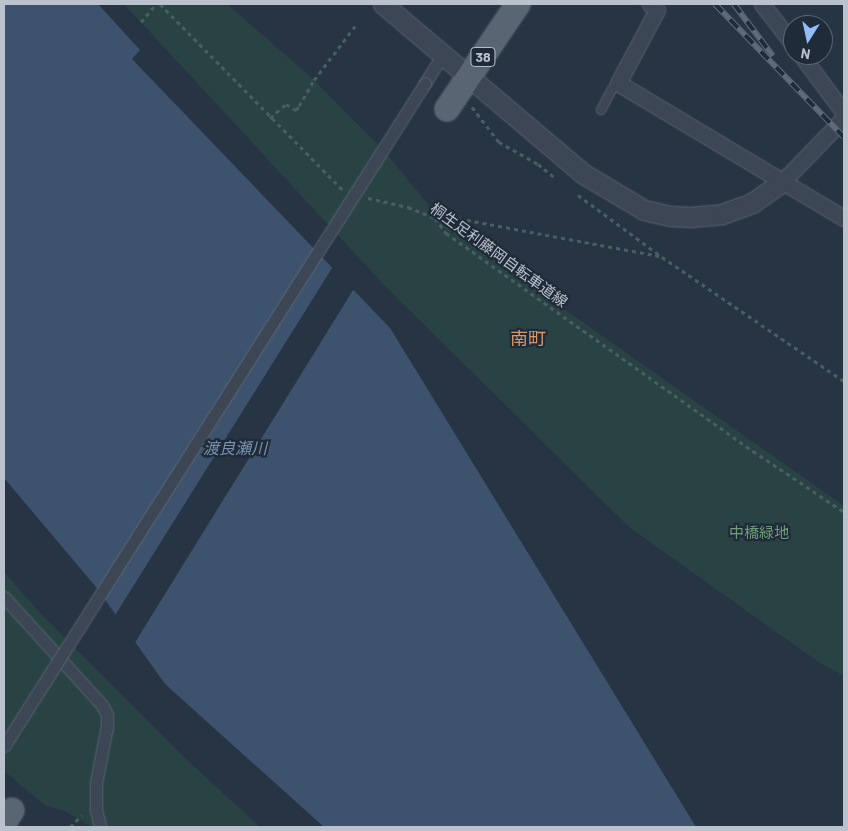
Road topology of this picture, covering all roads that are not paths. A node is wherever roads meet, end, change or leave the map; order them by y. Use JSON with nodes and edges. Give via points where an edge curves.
{"nodes":[{"id":1,"x":382,"y":4,"type":"edge"},
{"id":2,"x":518,"y":4,"type":"edge"},
{"id":3,"x":650,"y":4,"type":"edge"},
{"id":4,"x":762,"y":4,"type":"edge"},
{"id":5,"x":783,"y":31,"type":"edge"},
{"id":6,"x":438,"y":62,"type":"dead end"},
{"id":7,"x":808,"y":65,"type":"edge"},
{"id":8,"x":469,"y":77,"type":"junction"},
{"id":9,"x":618,"y":82,"type":"junction"},
{"id":10,"x":458,"y":106,"type":"road end"},
{"id":11,"x":601,"y":110,"type":"dead end"},
{"id":12,"x":844,"y":113,"type":"edge"},
{"id":13,"x":844,"y":118,"type":"edge"},
{"id":14,"x":783,"y":181,"type":"junction"},
{"id":15,"x":844,"y":218,"type":"edge"},
{"id":16,"x":4,"y":597,"type":"edge"},
{"id":17,"x":4,"y":746,"type":"edge"},
{"id":18,"x":100,"y":827,"type":"edge"}],
"edges":[{"from":1,"to":8,"type":"street"},
{"from":2,"to":8,"type":"main road","number":"38"},
{"from":3,"to":9,"type":"street","via":[[657,10]]},
{"from":4,"to":5,"type":"street"},
{"from":6,"to":17,"type":"street","bridge":true},
{"from":7,"to":12,"type":"street"},
{"from":8,"to":10,"type":"main road","number":"38"},
{"from":8,"to":14,"type":"street","via":[[582,172],[644,210],[690,217],[722,214],[752,203]]},
{"from":9,"to":11,"type":"lane"},
{"from":9,"to":14,"type":"street"},
{"from":13,"to":14,"type":"street"},
{"from":14,"to":15,"type":"street"},
{"from":16,"to":18,"type":"street","via":[[102,705],[107,715],[96,783]]}]}
